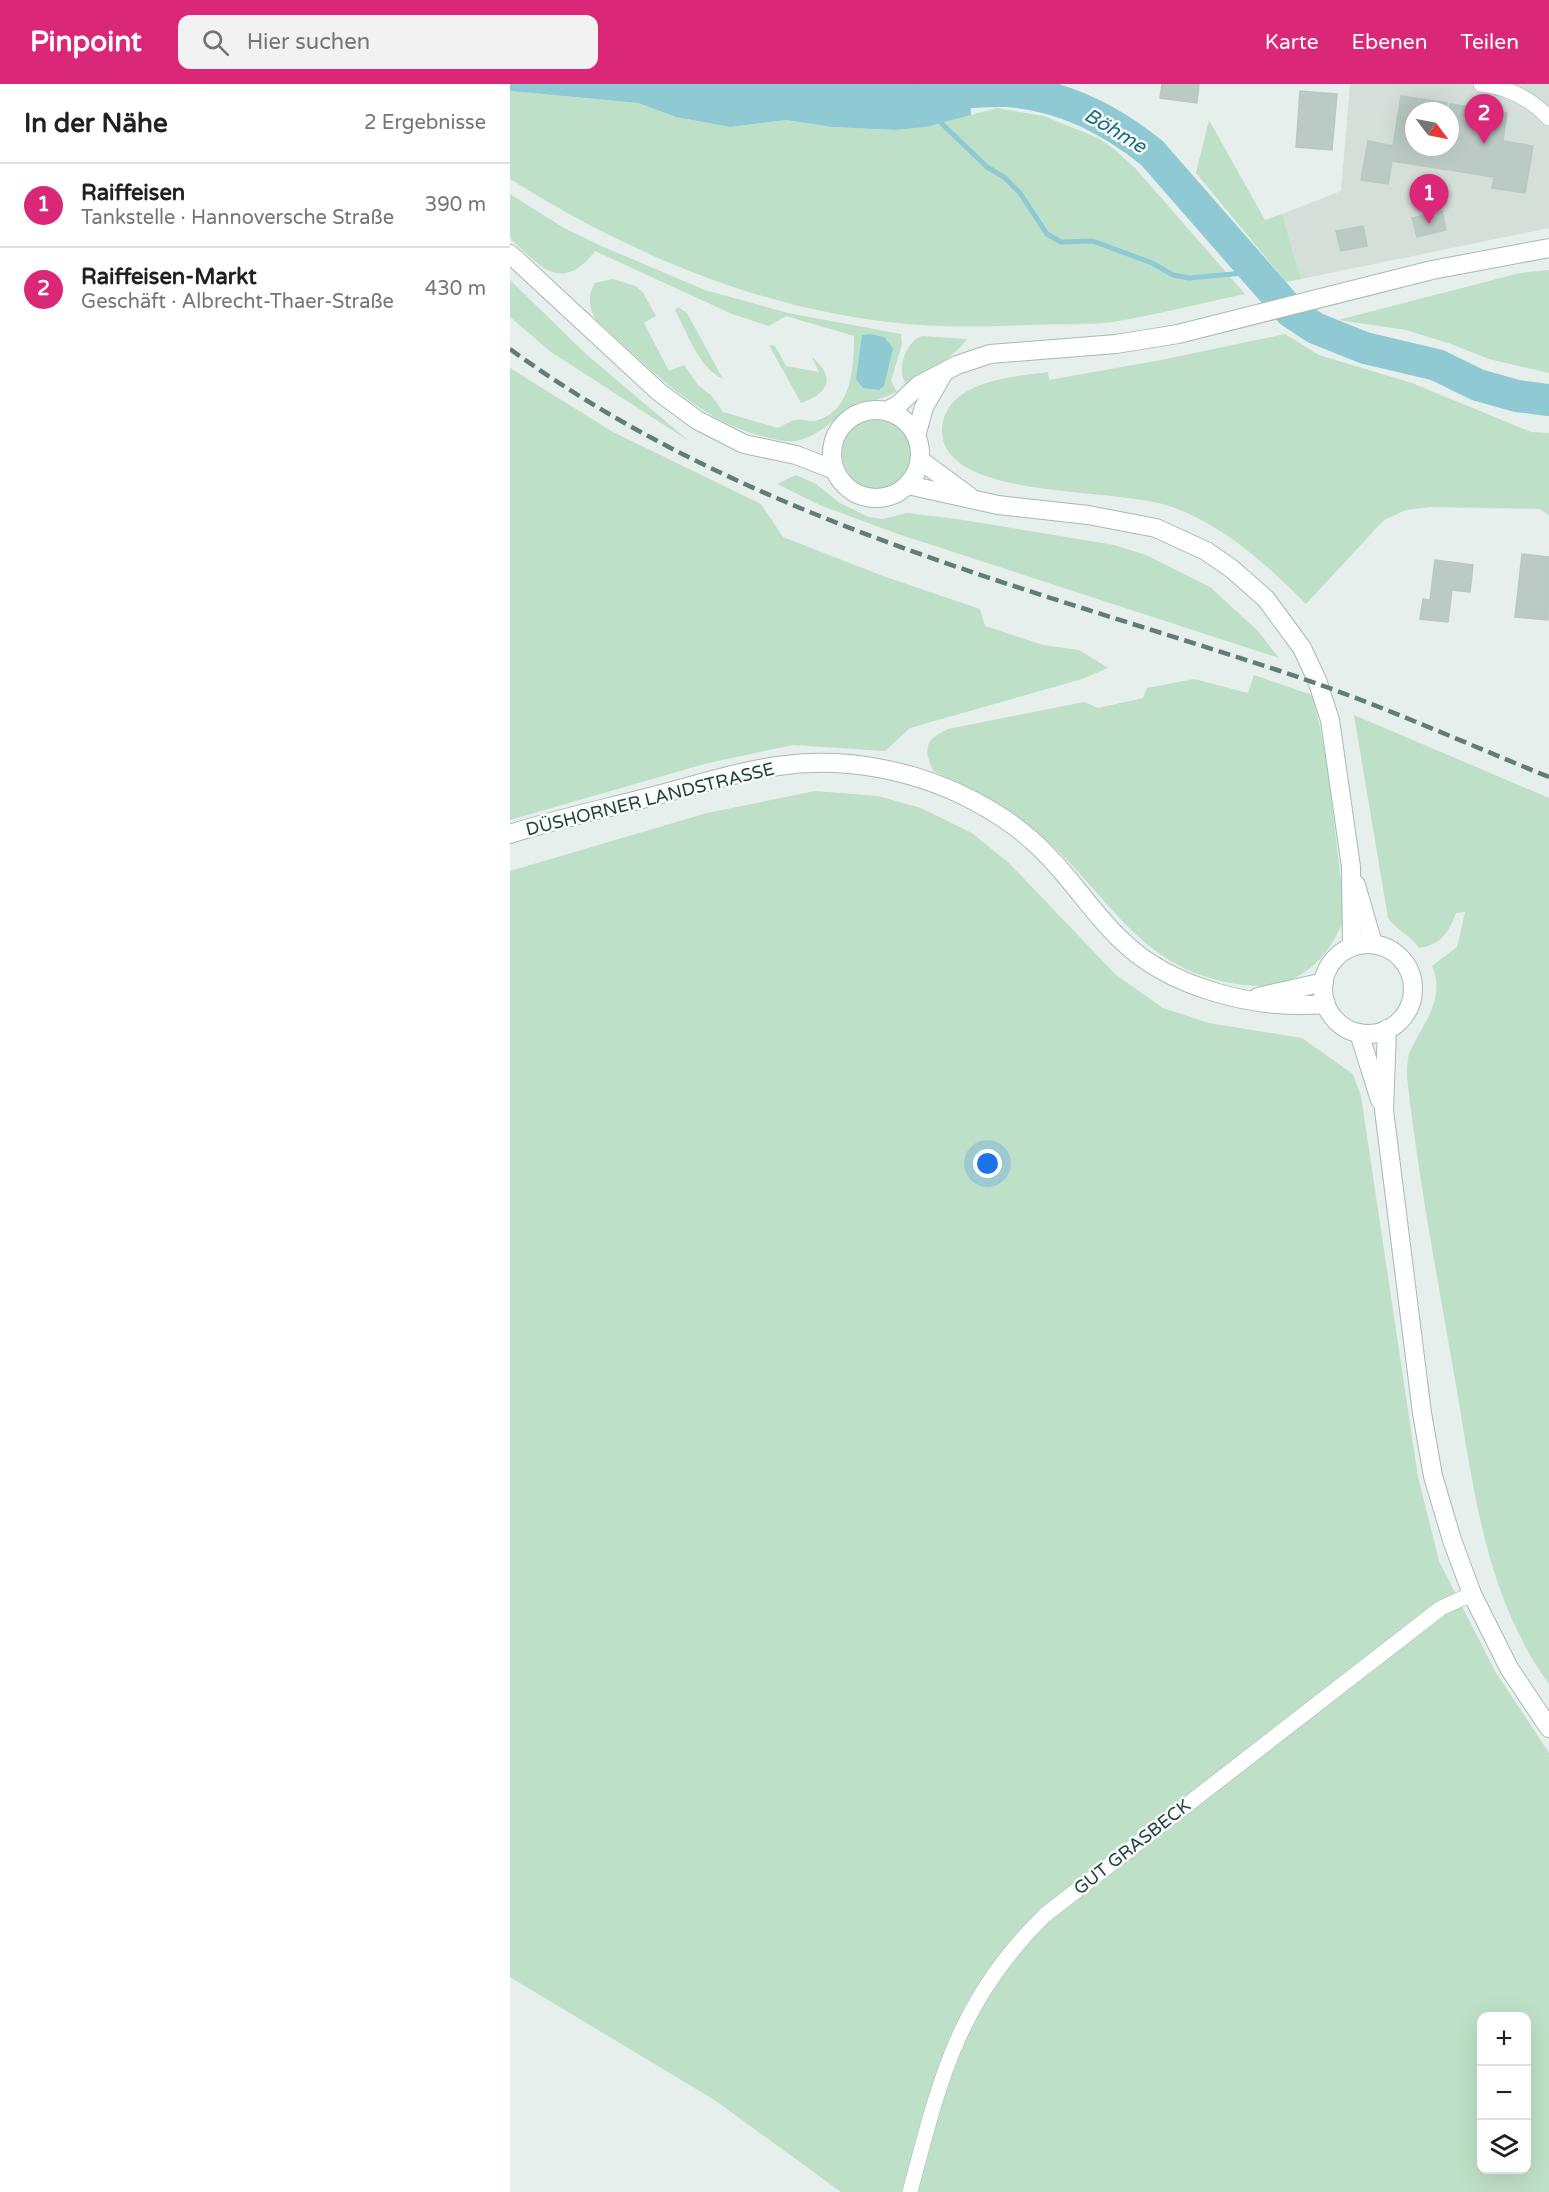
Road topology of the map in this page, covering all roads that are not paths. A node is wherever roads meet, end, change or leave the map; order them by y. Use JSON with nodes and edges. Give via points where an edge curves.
{"nodes":[{"id":1,"x":1481,"y":84,"type":"edge"},
{"id":2,"x":1549,"y":118,"type":"edge"},
{"id":3,"x":1549,"y":248,"type":"edge"},
{"id":4,"x":510,"y":254,"type":"edge"},
{"id":5,"x":944,"y":374,"type":"junction"},
{"id":6,"x":886,"y":411,"type":"junction"},
{"id":7,"x":916,"y":436,"type":"junction"},
{"id":8,"x":835,"y":438,"type":"junction"},
{"id":9,"x":796,"y":455,"type":"junction"},
{"id":10,"x":920,"y":460,"type":"junction"},
{"id":11,"x":835,"y":470,"type":"junction"},
{"id":12,"x":908,"y":485,"type":"junction"},
{"id":13,"x":973,"y":499,"type":"junction"},
{"id":14,"x":510,"y":834,"type":"edge"},
{"id":15,"x":1351,"y":867,"type":"junction"},
{"id":16,"x":1372,"y":944,"type":"junction"},
{"id":17,"x":1352,"y":947,"type":"junction"},
{"id":18,"x":1324,"y":982,"type":"junction"},
{"id":19,"x":1252,"y":999,"type":"junction"},
{"id":20,"x":1326,"y":1004,"type":"junction"},
{"id":21,"x":1387,"y":1029,"type":"junction"},
{"id":22,"x":1359,"y":1033,"type":"junction"},
{"id":23,"x":1384,"y":1110,"type":"junction"},
{"id":24,"x":1472,"y":1594,"type":"junction"},
{"id":25,"x":1549,"y":1728,"type":"edge"},
{"id":26,"x":910,"y":2192,"type":"edge"}],
"edges":[{"from":1,"to":2,"type":"street","via":[[1505,88],[1526,98]]},
{"from":3,"to":5,"type":"main road","via":[[1432,270],[1203,329],[1122,343],[990,354],[957,365]]},
{"from":4,"to":9,"type":"main road","via":[[659,392],[697,420],[744,444]]},
{"from":5,"to":6,"type":"main road","via":[[919,384]]},
{"from":5,"to":7,"type":"main road","via":[[924,407]]},
{"from":6,"to":7,"type":"main road","via":[[904,421]]},
{"from":6,"to":8,"type":"main road","via":[[874,410],[850,418]]},
{"from":7,"to":10,"type":"main road"},
{"from":8,"to":9,"type":"main road"},
{"from":8,"to":11,"type":"main road"},
{"from":9,"to":11,"type":"main road"},
{"from":10,"to":12,"type":"main road"},
{"from":10,"to":13,"type":"main road"},
{"from":11,"to":12,"type":"main road","via":[[850,490],[873,498],[898,493]]},
{"from":12,"to":13,"type":"main road"},
{"from":13,"to":15,"type":"main road","via":[[1156,528],[1206,551],[1250,584],[1291,632],[1317,680],[1332,730]]},
{"from":14,"to":19,"type":"main road","name":"DÜSHORNER LANDSTRASSE","via":[[717,778],[780,766],[824,763],[887,770],[972,800],[1015,828],[1047,855],[1118,938],[1158,968],[1209,990]]},
{"from":15,"to":16,"type":"main road"},
{"from":15,"to":17,"type":"main road"},
{"from":16,"to":17,"type":"main road"},
{"from":16,"to":21,"type":"main road","via":[[1399,956],[1412,981],[1408,1010]]},
{"from":17,"to":18,"type":"main road","via":[[1330,965]]},
{"from":18,"to":19,"type":"main road","name":"DÜSHORNER LANDSTRASSE"},
{"from":18,"to":20,"type":"main road"},
{"from":19,"to":20,"type":"main road","name":"DÜSHORNER LANDSTRASSE","via":[[1290,1005]]},
{"from":20,"to":22,"type":"main road","via":[[1339,1023]]},
{"from":21,"to":22,"type":"main road"},
{"from":21,"to":23,"type":"main road"},
{"from":22,"to":23,"type":"main road"},
{"from":23,"to":24,"type":"main road","via":[[1427,1445],[1452,1539]]},
{"from":24,"to":25,"type":"main road","via":[[1509,1668]]},
{"from":24,"to":26,"type":"street","name":"GUT GRASBECK","via":[[1441,1608],[1045,1915],[1020,1939],[966,2018],[939,2084]]}]}
